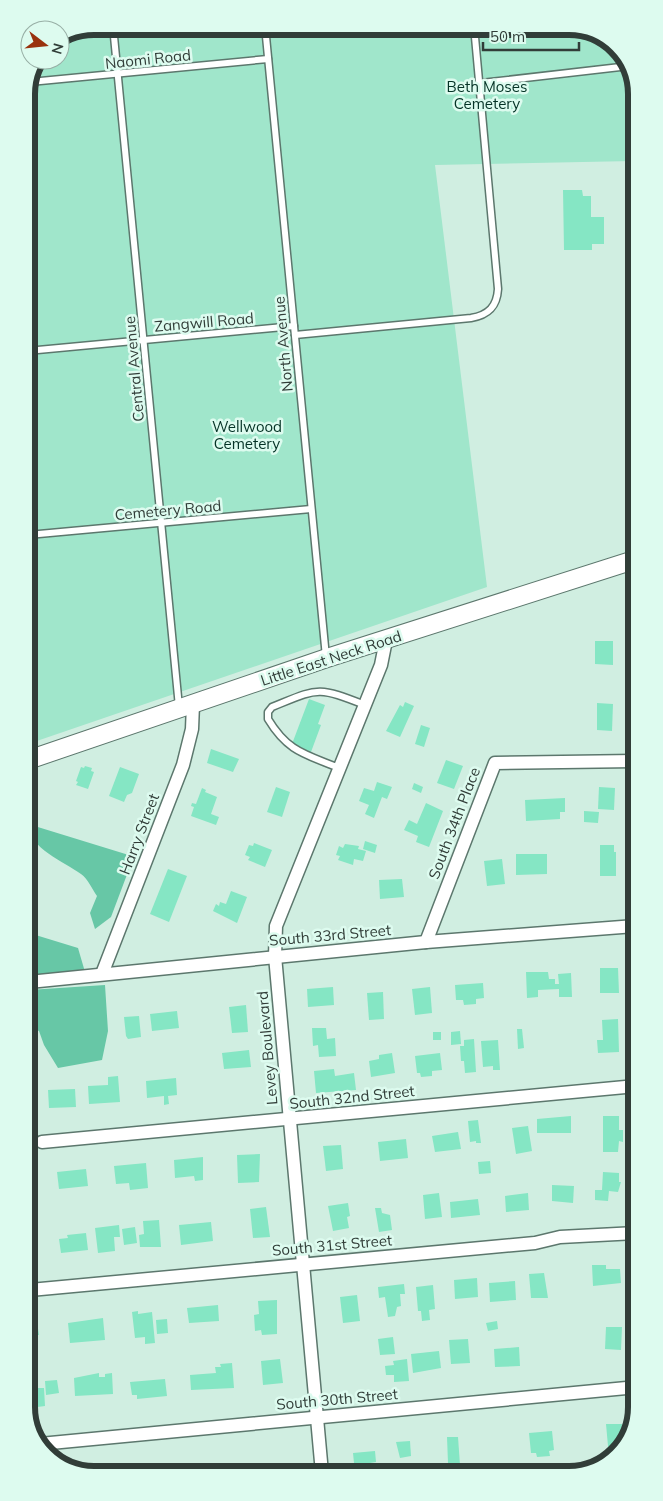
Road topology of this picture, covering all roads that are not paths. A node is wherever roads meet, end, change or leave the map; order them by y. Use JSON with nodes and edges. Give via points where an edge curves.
{"nodes":[{"id":1,"x":114,"y":35,"type":"edge"},
{"id":2,"x":266,"y":35,"type":"edge"},
{"id":3,"x":475,"y":35,"type":"edge"},
{"id":4,"x":268,"y":59,"type":"junction"},
{"id":5,"x":621,"y":67,"type":"edge"},
{"id":6,"x":117,"y":74,"type":"junction"},
{"id":7,"x":37,"y":81,"type":"edge"},
{"id":8,"x":480,"y":83,"type":"junction"},
{"id":9,"x":294,"y":326,"type":"junction"},
{"id":10,"x":295,"y":335,"type":"junction"},
{"id":11,"x":144,"y":340,"type":"junction"},
{"id":12,"x":35,"y":351,"type":"edge"},
{"id":13,"x":311,"y":509,"type":"junction"},
{"id":14,"x":161,"y":524,"type":"junction"},
{"id":15,"x":35,"y":534,"type":"edge"},
{"id":16,"x":628,"y":562,"type":"edge"},
{"id":17,"x":386,"y":640,"type":"junction"},
{"id":18,"x":326,"y":658,"type":"junction"},
{"id":19,"x":364,"y":705,"type":"junction"},
{"id":20,"x":186,"y":706,"type":"junction"},
{"id":21,"x":35,"y":757,"type":"edge"},
{"id":22,"x":628,"y":761,"type":"edge"},
{"id":23,"x":339,"y":768,"type":"junction"},
{"id":24,"x":628,"y":927,"type":"edge"},
{"id":25,"x":426,"y":942,"type":"junction"},
{"id":26,"x":275,"y":956,"type":"junction"},
{"id":27,"x":102,"y":974,"type":"junction"},
{"id":28,"x":35,"y":981,"type":"edge"},
{"id":29,"x":628,"y":1087,"type":"edge"},
{"id":30,"x":290,"y":1120,"type":"junction"},
{"id":31,"x":42,"y":1142,"type":"dead end"},
{"id":32,"x":628,"y":1234,"type":"edge"},
{"id":33,"x":303,"y":1264,"type":"junction"},
{"id":34,"x":35,"y":1290,"type":"edge"},
{"id":35,"x":628,"y":1388,"type":"edge"},
{"id":36,"x":317,"y":1418,"type":"junction"},
{"id":37,"x":48,"y":1443,"type":"edge"},
{"id":38,"x":321,"y":1466,"type":"edge"}],
"edges":[{"from":1,"to":6,"type":"lane","name":"Central Avenue"},
{"from":2,"to":4,"type":"lane","name":"North Avenue"},
{"from":3,"to":8,"type":"lane"},
{"from":4,"to":6,"type":"lane","name":"Naomi Road"},
{"from":4,"to":9,"type":"lane","name":"North Avenue"},
{"from":5,"to":8,"type":"lane"},
{"from":6,"to":7,"type":"lane","name":"Naomi Road"},
{"from":6,"to":11,"type":"lane","name":"Central Avenue"},
{"from":8,"to":10,"type":"lane","via":[[498,289],[492,310],[472,318]]},
{"from":9,"to":10,"type":"lane","name":"North Avenue"},
{"from":9,"to":11,"type":"lane","name":"Zangwill Road"},
{"from":10,"to":13,"type":"lane","name":"North Avenue"},
{"from":11,"to":12,"type":"lane","name":"Zangwill Road"},
{"from":11,"to":14,"type":"lane","name":"Central Avenue"},
{"from":13,"to":14,"type":"lane","name":"Cemetery Road"},
{"from":13,"to":18,"type":"lane","name":"North Avenue"},
{"from":14,"to":15,"type":"lane","name":"Cemetery Road"},
{"from":14,"to":20,"type":"lane","name":"Central Avenue"},
{"from":16,"to":17,"type":"main road","name":"Little East Neck Road"},
{"from":17,"to":18,"type":"main road","name":"Little East Neck Road"},
{"from":17,"to":19,"type":"street","name":"Levey Boulevard","via":[[381,665]]},
{"from":18,"to":20,"type":"main road","name":"Little East Neck Road"},
{"from":19,"to":23,"type":"street","name":"Levey Boulevard"},
{"from":19,"to":23,"type":"lane","via":[[334,693],[313,690],[272,707],[268,712],[268,718],[293,749]]},
{"from":20,"to":21,"type":"main road","name":"Little East Neck Road"},
{"from":20,"to":27,"type":"street","name":"Harry Street","via":[[192,729],[183,765]]},
{"from":22,"to":25,"type":"street","name":"South 34th Place","via":[[495,763]]},
{"from":23,"to":26,"type":"street","name":"Levey Boulevard","via":[[276,926]]},
{"from":24,"to":25,"type":"street","name":"South 33rd Street"},
{"from":25,"to":26,"type":"street","name":"South 33rd Street"},
{"from":26,"to":27,"type":"street","name":"South 33rd Street"},
{"from":26,"to":30,"type":"street","name":"Levey Boulevard"},
{"from":27,"to":28,"type":"street","name":"South 33rd Street"},
{"from":29,"to":30,"type":"street","name":"South 32nd Street"},
{"from":30,"to":31,"type":"street","name":"South 32nd Street"},
{"from":30,"to":33,"type":"street","name":"Levey Boulevard"},
{"from":32,"to":33,"type":"street","name":"South 31st Street","via":[[560,1237],[535,1243]]},
{"from":33,"to":34,"type":"street","name":"South 31st Street"},
{"from":33,"to":36,"type":"street","name":"Levey Boulevard"},
{"from":35,"to":36,"type":"street","name":"South 30th Street"},
{"from":36,"to":37,"type":"street","name":"South 30th Street"},
{"from":36,"to":38,"type":"street","name":"Levey Boulevard"}]}
